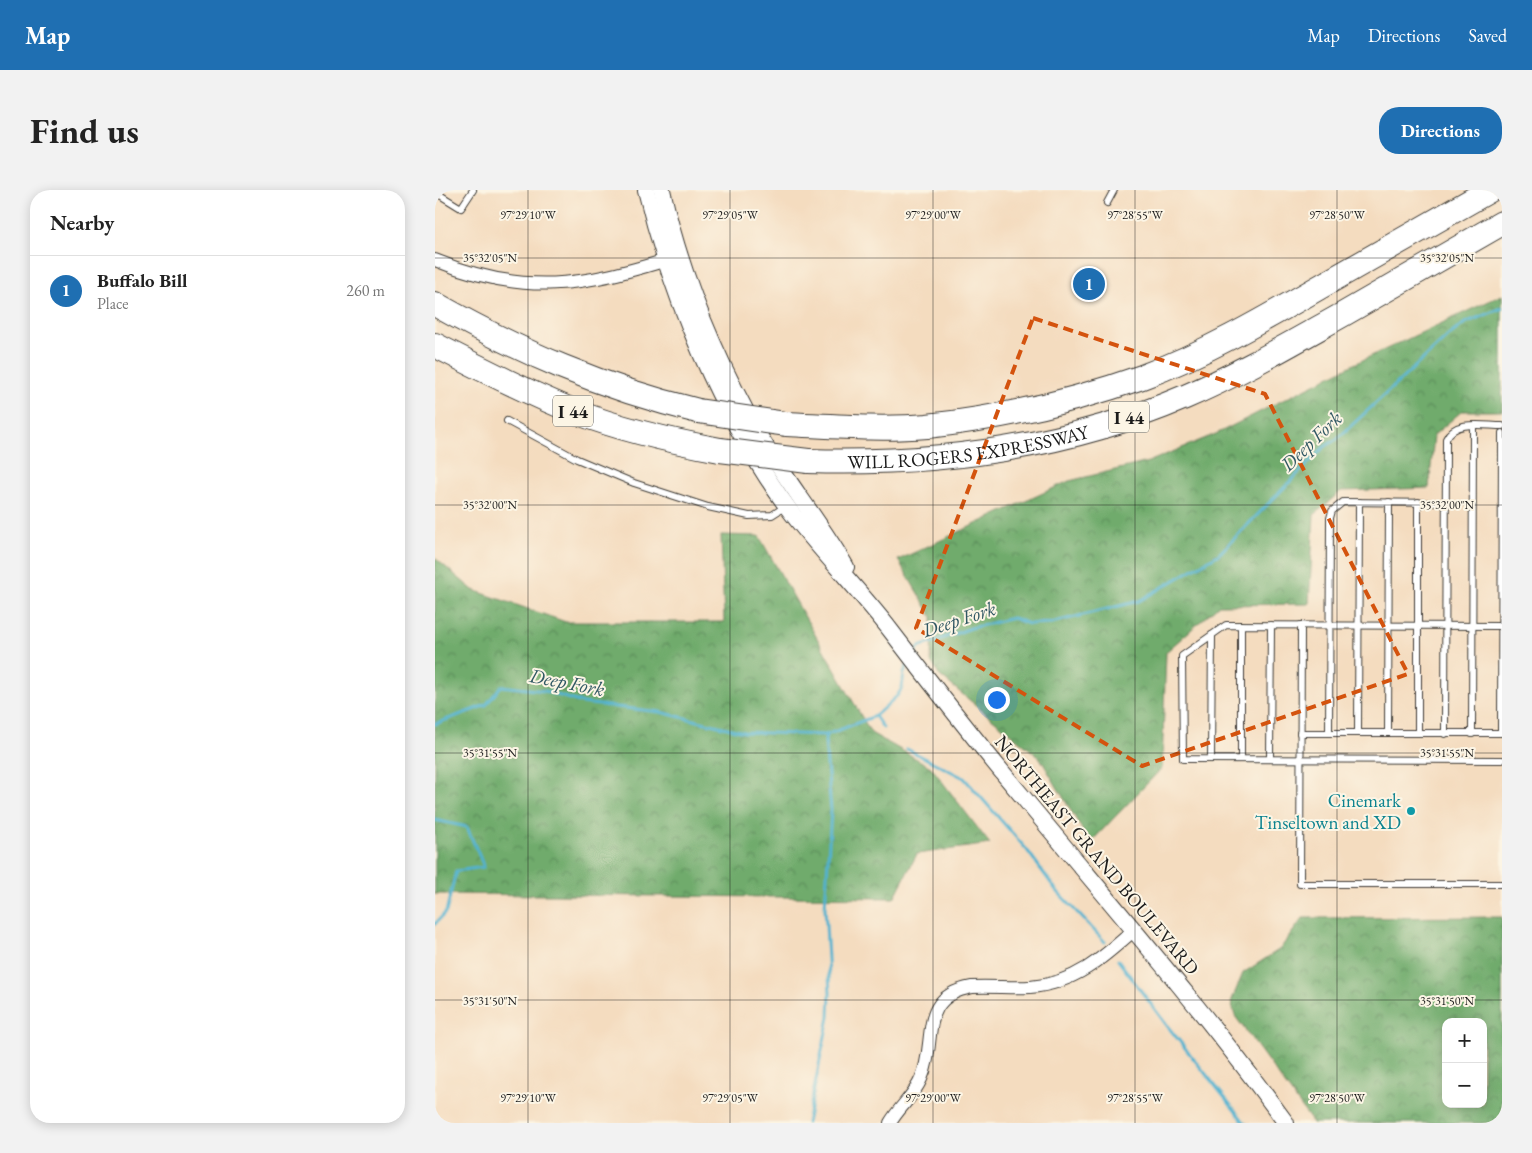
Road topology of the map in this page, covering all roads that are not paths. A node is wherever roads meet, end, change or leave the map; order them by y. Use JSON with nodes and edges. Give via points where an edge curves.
{"nodes":[{"id":1,"x":473,"y":190,"type":"edge"},
{"id":2,"x":646,"y":190,"type":"edge"},
{"id":3,"x":662,"y":190,"type":"edge"},
{"id":4,"x":1114,"y":190,"type":"edge"},
{"id":5,"x":1458,"y":190,"type":"edge"},
{"id":6,"x":1490,"y":190,"type":"edge"},
{"id":7,"x":435,"y":192,"type":"edge"},
{"id":8,"x":1107,"y":203,"type":"dead end"},
{"id":9,"x":1502,"y":223,"type":"edge"},
{"id":10,"x":1502,"y":239,"type":"edge"},
{"id":11,"x":674,"y":258,"type":"junction"},
{"id":12,"x":435,"y":260,"type":"edge"},
{"id":13,"x":1353,"y":268,"type":"junction"},
{"id":14,"x":1419,"y":271,"type":"junction"},
{"id":15,"x":435,"y":304,"type":"edge"},
{"id":16,"x":435,"y":345,"type":"edge"},
{"id":17,"x":507,"y":421,"type":"dead end"},
{"id":18,"x":1473,"y":426,"type":"junction"},
{"id":19,"x":1502,"y":426,"type":"edge"},
{"id":20,"x":1502,"y":433,"type":"edge"},
{"id":21,"x":793,"y":502,"type":"junction"},
{"id":22,"x":1359,"y":502,"type":"junction"},
{"id":23,"x":1389,"y":502,"type":"junction"},
{"id":24,"x":1418,"y":502,"type":"junction"},
{"id":25,"x":1445,"y":503,"type":"junction"},
{"id":26,"x":1241,"y":625,"type":"junction"},
{"id":27,"x":1271,"y":625,"type":"junction"},
{"id":28,"x":1301,"y":625,"type":"junction"},
{"id":29,"x":1359,"y":625,"type":"junction"},
{"id":30,"x":1388,"y":625,"type":"junction"},
{"id":31,"x":1330,"y":626,"type":"junction"},
{"id":32,"x":1418,"y":626,"type":"junction"},
{"id":33,"x":1445,"y":626,"type":"junction"},
{"id":34,"x":1472,"y":626,"type":"junction"},
{"id":35,"x":1502,"y":626,"type":"edge"},
{"id":36,"x":1212,"y":635,"type":"junction"},
{"id":37,"x":1300,"y":733,"type":"junction"},
{"id":38,"x":1329,"y":733,"type":"junction"},
{"id":39,"x":1359,"y":733,"type":"junction"},
{"id":40,"x":1388,"y":733,"type":"junction"},
{"id":41,"x":1418,"y":733,"type":"junction"},
{"id":42,"x":1502,"y":733,"type":"edge"},
{"id":43,"x":1445,"y":734,"type":"junction"},
{"id":44,"x":1472,"y":734,"type":"junction"},
{"id":45,"x":1211,"y":759,"type":"junction"},
{"id":46,"x":1241,"y":759,"type":"junction"},
{"id":47,"x":1270,"y":759,"type":"junction"},
{"id":48,"x":1300,"y":759,"type":"junction"},
{"id":49,"x":1502,"y":760,"type":"edge"},
{"id":50,"x":1502,"y":884,"type":"edge"},
{"id":51,"x":1134,"y":930,"type":"junction"},
{"id":52,"x":890,"y":1123,"type":"edge"},
{"id":53,"x":1286,"y":1123,"type":"edge"}],
"edges":[{"from":1,"to":7,"type":"lane","via":[[461,208]]},
{"from":2,"to":11,"type":"street","name":"NORTHEAST GRAND BOULEVARD"},
{"from":3,"to":11,"type":"street","name":"NORTHEAST GRAND BOULEVARD"},
{"from":4,"to":8,"type":"lane"},
{"from":5,"to":13,"type":"highway"},
{"from":6,"to":13,"type":"highway","name":"WILL ROGERS EXPRESSWAY","number":"I 44"},
{"from":9,"to":14,"type":"highway","name":"WILL ROGERS EXPRESSWAY","number":"I 44"},
{"from":10,"to":14,"type":"highway"},
{"from":11,"to":12,"type":"street","via":[[600,279],[552,284],[496,279]]},
{"from":11,"to":21,"type":"street","name":"NORTHEAST GRAND BOULEVARD"},
{"from":13,"to":15,"type":"highway","name":"WILL ROGERS EXPRESSWAY","number":"I 44","bridge":true,"via":[[1265,319],[1142,377],[1061,402],[924,426],[786,424],[653,400],[599,382],[496,339]]},
{"from":14,"to":16,"type":"highway","name":"WILL ROGERS EXPRESSWAY","number":"I 44","bridge":true,"via":[[1224,379],[1156,408],[1025,446],[978,454],[895,461],[808,461],[720,450],[632,430],[577,412]]},
{"from":17,"to":21,"type":"lane","via":[[577,459],[708,508],[757,516],[772,515]]},
{"from":18,"to":19,"type":"lane"},
{"from":18,"to":25,"type":"lane","via":[[1461,426],[1446,439]]},
{"from":18,"to":34,"type":"lane"},
{"from":20,"to":35,"type":"lane"},
{"from":21,"to":51,"type":"street","name":"NORTHEAST GRAND BOULEVARD","via":[[831,542],[858,589],[928,679]]},
{"from":22,"to":23,"type":"lane"},
{"from":22,"to":29,"type":"lane"},
{"from":22,"to":31,"type":"lane","via":[[1343,502],[1332,511],[1330,518]]},
{"from":23,"to":24,"type":"lane"},
{"from":23,"to":30,"type":"lane"},
{"from":24,"to":25,"type":"lane"},
{"from":24,"to":32,"type":"lane"},
{"from":25,"to":33,"type":"lane"},
{"from":26,"to":27,"type":"lane"},
{"from":26,"to":36,"type":"lane","via":[[1226,625]]},
{"from":26,"to":46,"type":"lane"},
{"from":27,"to":28,"type":"lane"},
{"from":27,"to":47,"type":"lane"},
{"from":28,"to":31,"type":"lane"},
{"from":28,"to":37,"type":"lane"},
{"from":29,"to":30,"type":"lane"},
{"from":29,"to":31,"type":"lane"},
{"from":29,"to":39,"type":"lane"},
{"from":30,"to":32,"type":"lane"},
{"from":30,"to":40,"type":"lane"},
{"from":31,"to":38,"type":"lane"},
{"from":32,"to":33,"type":"lane"},
{"from":32,"to":41,"type":"lane"},
{"from":33,"to":34,"type":"lane"},
{"from":33,"to":43,"type":"lane"},
{"from":34,"to":35,"type":"lane"},
{"from":34,"to":44,"type":"lane"},
{"from":35,"to":42,"type":"lane"},
{"from":36,"to":45,"type":"lane"},
{"from":36,"to":45,"type":"lane","via":[[1182,656],[1183,759]]},
{"from":37,"to":38,"type":"lane"},
{"from":37,"to":48,"type":"lane"},
{"from":38,"to":39,"type":"lane"},
{"from":39,"to":40,"type":"lane"},
{"from":40,"to":41,"type":"lane"},
{"from":41,"to":43,"type":"lane"},
{"from":42,"to":44,"type":"lane"},
{"from":43,"to":44,"type":"lane"},
{"from":45,"to":46,"type":"lane"},
{"from":46,"to":47,"type":"lane"},
{"from":47,"to":48,"type":"lane"},
{"from":48,"to":49,"type":"lane"},
{"from":48,"to":50,"type":"lane","via":[[1300,884]]},
{"from":51,"to":52,"type":"street","via":[[1094,964],[1063,981],[1030,987],[972,987],[947,996],[932,1018],[927,1062],[921,1079]]},
{"from":51,"to":53,"type":"street","name":"NORTHEAST GRAND BOULEVARD"}]}
